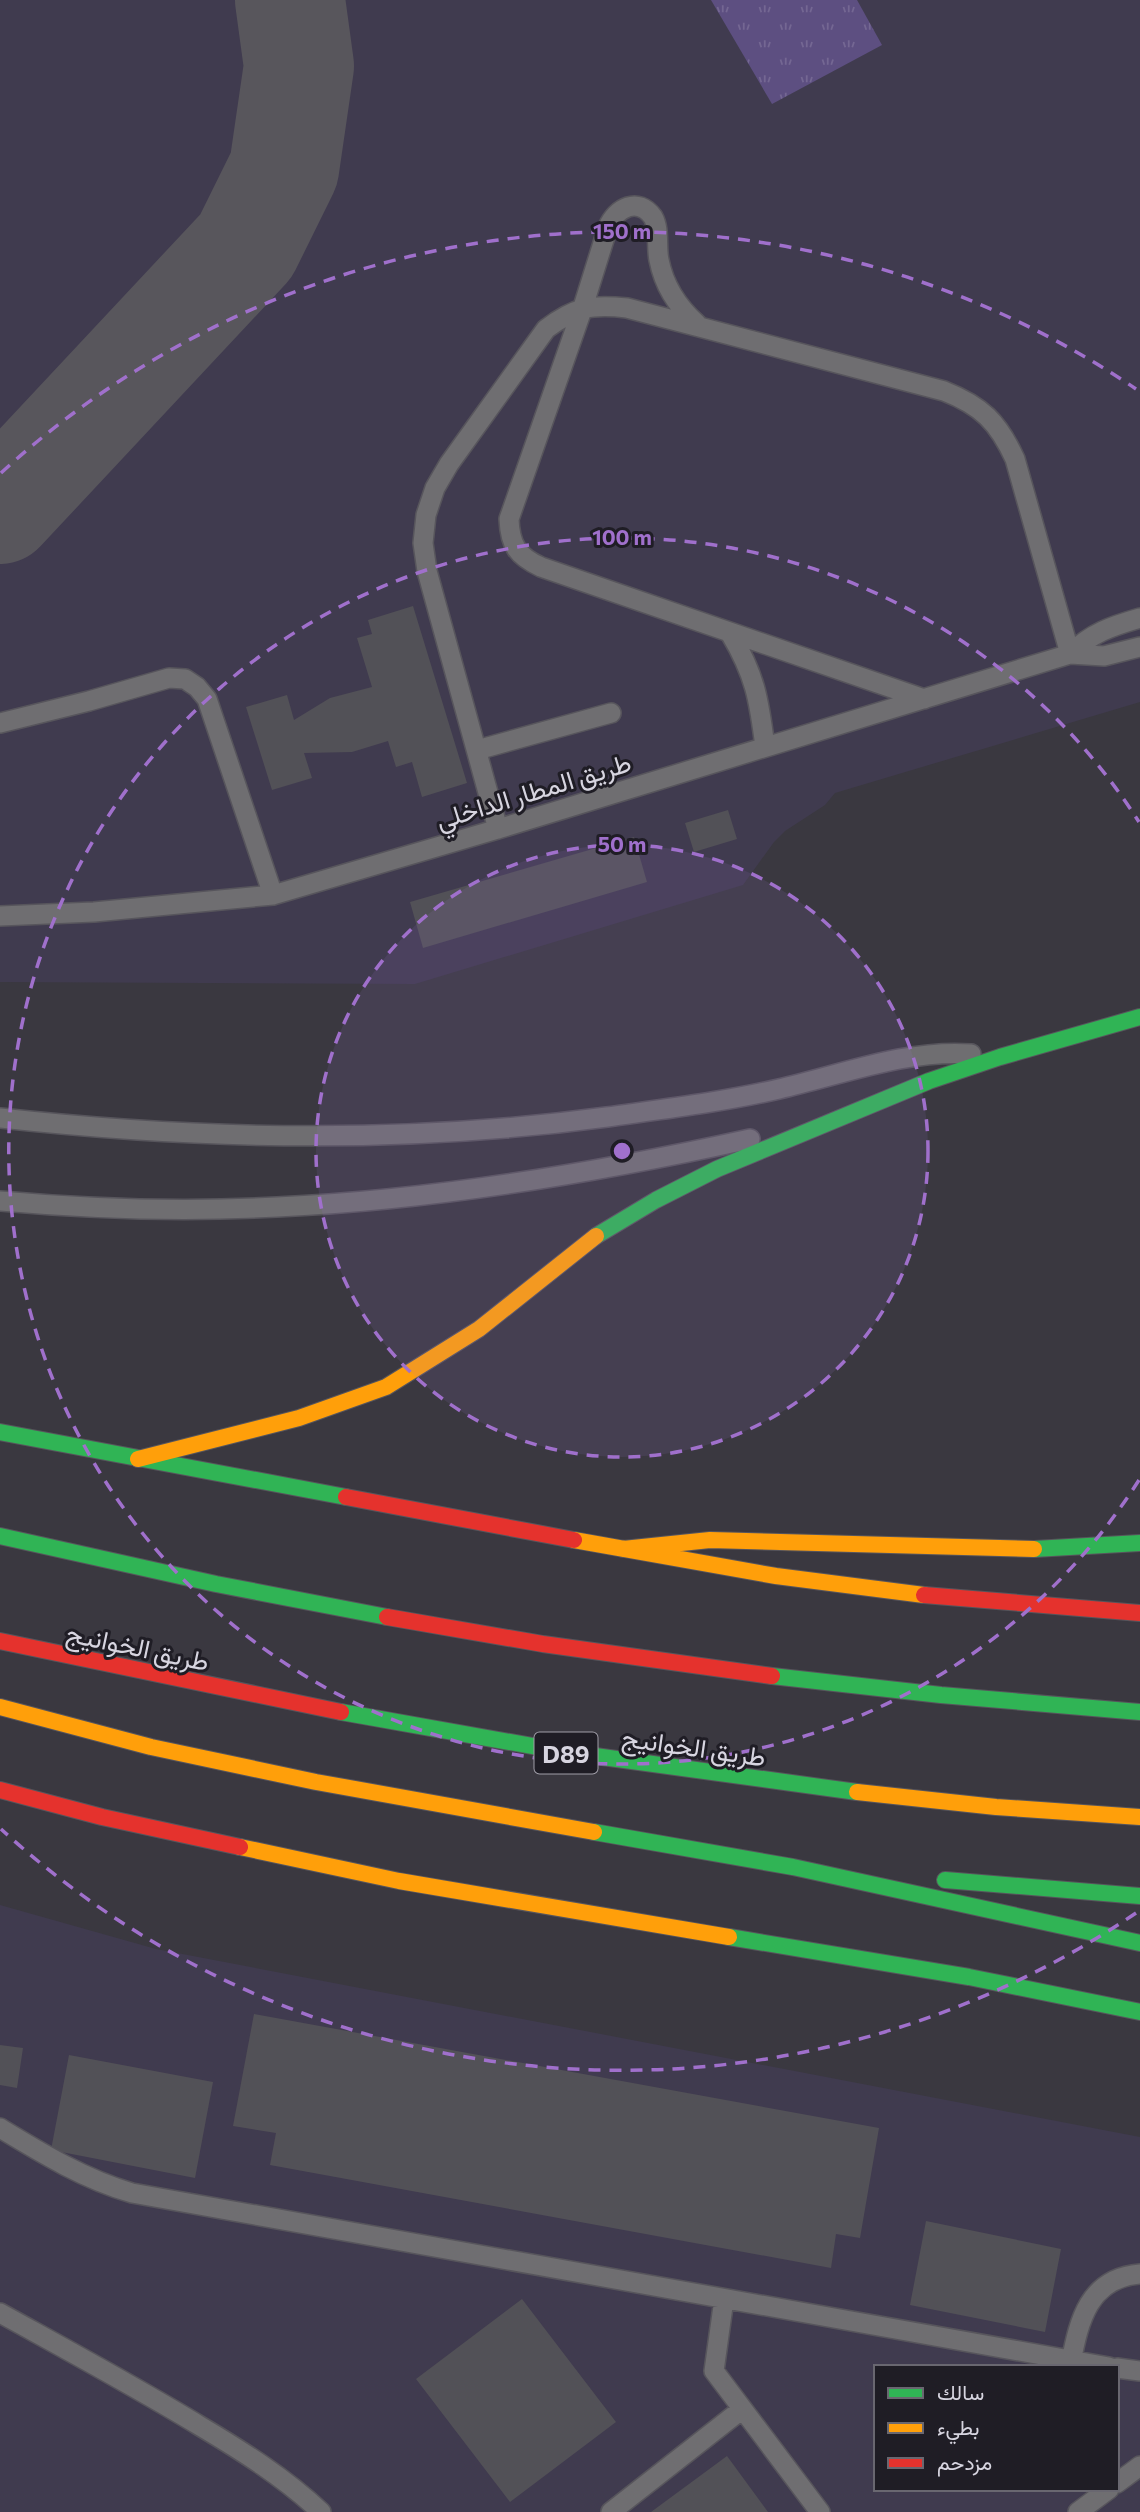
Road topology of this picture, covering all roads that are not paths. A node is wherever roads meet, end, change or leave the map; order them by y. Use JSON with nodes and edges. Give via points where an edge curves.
{"nodes":[{"id":1,"x":583,"y":307,"type":"junction"},
{"id":2,"x":700,"y":327,"type":"junction"},
{"id":3,"x":1140,"y":618,"type":"edge"},
{"id":4,"x":730,"y":633,"type":"junction"},
{"id":5,"x":1140,"y":647,"type":"edge"},
{"id":6,"x":1070,"y":654,"type":"junction"},
{"id":7,"x":924,"y":699,"type":"junction"},
{"id":8,"x":611,"y":713,"type":"dead end"},
{"id":9,"x":0,"y":723,"type":"edge"},
{"id":10,"x":765,"y":747,"type":"junction"},
{"id":11,"x":477,"y":750,"type":"junction"},
{"id":12,"x":498,"y":829,"type":"junction"},
{"id":13,"x":273,"y":895,"type":"junction"},
{"id":14,"x":0,"y":916,"type":"edge"},
{"id":15,"x":1140,"y":1017,"type":"edge"},
{"id":16,"x":1000,"y":1057,"type":"junction"},
{"id":17,"x":843,"y":1116,"type":"junction"},
{"id":18,"x":0,"y":1118,"type":"edge"},
{"id":19,"x":0,"y":1201,"type":"edge"},
{"id":20,"x":0,"y":1432,"type":"edge"},
{"id":21,"x":138,"y":1459,"type":"junction"},
{"id":22,"x":0,"y":1536,"type":"edge"},
{"id":23,"x":1140,"y":1543,"type":"edge"},
{"id":24,"x":623,"y":1549,"type":"junction"},
{"id":25,"x":1140,"y":1613,"type":"edge"},
{"id":26,"x":0,"y":1641,"type":"edge"},
{"id":27,"x":0,"y":1707,"type":"edge"},
{"id":28,"x":1140,"y":1712,"type":"edge"},
{"id":29,"x":0,"y":1790,"type":"edge"},
{"id":30,"x":1140,"y":1817,"type":"edge"},
{"id":31,"x":793,"y":1867,"type":"junction"},
{"id":32,"x":1140,"y":1896,"type":"edge"},
{"id":33,"x":1140,"y":1943,"type":"edge"},
{"id":34,"x":1140,"y":2012,"type":"edge"},
{"id":35,"x":0,"y":2128,"type":"edge"},
{"id":36,"x":1140,"y":2274,"type":"edge"},
{"id":37,"x":724,"y":2299,"type":"junction"},
{"id":38,"x":0,"y":2313,"type":"edge"},
{"id":39,"x":1071,"y":2362,"type":"junction"},
{"id":40,"x":1093,"y":2365,"type":"edge"},
{"id":41,"x":1119,"y":2368,"type":"edge"},
{"id":42,"x":1140,"y":2371,"type":"edge"},
{"id":43,"x":741,"y":2410,"type":"junction"},
{"id":44,"x":1140,"y":2466,"type":"edge"},
{"id":45,"x":1119,"y":2482,"type":"edge"},
{"id":46,"x":1106,"y":2491,"type":"edge"},
{"id":47,"x":321,"y":2512,"type":"edge"},
{"id":48,"x":611,"y":2512,"type":"edge"},
{"id":49,"x":820,"y":2512,"type":"edge"},
{"id":50,"x":1078,"y":2512,"type":"edge"}],
"edges":[{"from":1,"to":2,"type":"lane","via":[[627,308]]},
{"from":1,"to":2,"type":"lane","via":[[613,215],[622,207],[635,206],[647,210],[655,220],[667,286],[681,310]]},
{"from":1,"to":4,"type":"lane","via":[[509,519],[514,547],[525,560],[541,567]]},
{"from":1,"to":11,"type":"lane","via":[[546,329],[449,464],[426,515],[423,544],[427,571]]},
{"from":2,"to":6,"type":"lane","via":[[944,391],[968,400],[988,416],[1015,459]]},
{"from":3,"to":6,"type":"lane","name":"طريق المطار الداخلي","via":[[1097,632]]},
{"from":4,"to":7,"type":"lane"},
{"from":4,"to":10,"type":"lane","via":[[754,682]]},
{"from":5,"to":6,"type":"lane","name":"طريق المطار الداخلي","via":[[1104,656]]},
{"from":6,"to":7,"type":"lane","name":"طريق المطار الداخلي"},
{"from":7,"to":10,"type":"lane","name":"طريق المطار الداخلي"},
{"from":8,"to":11,"type":"lane"},
{"from":9,"to":13,"type":"lane","via":[[169,678],[184,679],[197,687],[207,699]]},
{"from":10,"to":12,"type":"lane","name":"طريق المطار الداخلي"},
{"from":11,"to":12,"type":"lane"},
{"from":12,"to":13,"type":"lane","name":"طريق المطار الداخلي"},
{"from":13,"to":14,"type":"lane","name":"طريق المطار الداخلي"},
{"from":15,"to":16,"type":"main road"},
{"from":16,"to":17,"type":"main road"},
{"from":16,"to":18,"type":"lane","via":[[907,1058],[776,1090],[490,1130],[361,1136],[228,1135]]},
{"from":17,"to":19,"type":"lane","via":[[672,1156],[397,1198],[263,1208]]},
{"from":17,"to":21,"type":"main road","via":[[656,1200],[595,1237],[479,1329],[386,1387],[299,1418]]},
{"from":20,"to":21,"type":"main road"},
{"from":21,"to":24,"type":"main road"},
{"from":22,"to":28,"type":"main road","via":[[346,1610],[533,1642],[905,1692]]},
{"from":23,"to":24,"type":"main road","via":[[1047,1549],[710,1540]]},
{"from":24,"to":25,"type":"main road","via":[[824,1585]]},
{"from":26,"to":30,"type":"main road","name":"طريق الخوانيج","number":"D89","via":[[344,1714],[546,1750],[911,1798]]},
{"from":27,"to":31,"type":"main road","via":[[151,1747],[316,1782]]},
{"from":29,"to":34,"type":"main road","via":[[102,1817],[399,1881],[969,1977]]},
{"from":31,"to":32,"type":"main road"},
{"from":31,"to":33,"type":"main road"},
{"from":35,"to":37,"type":"lane","via":[[70,2170],[132,2193]]},
{"from":36,"to":39,"type":"lane","via":[[1109,2284],[1093,2298],[1079,2322]]},
{"from":37,"to":39,"type":"lane"},
{"from":37,"to":43,"type":"lane","via":[[714,2371]]},
{"from":38,"to":47,"type":"lane","via":[[240,2450]]},
{"from":39,"to":40,"type":"lane"},
{"from":41,"to":42,"type":"lane"},
{"from":43,"to":48,"type":"lane"},
{"from":43,"to":49,"type":"lane"},
{"from":44,"to":45,"type":"lane"},
{"from":46,"to":50,"type":"lane"}]}
